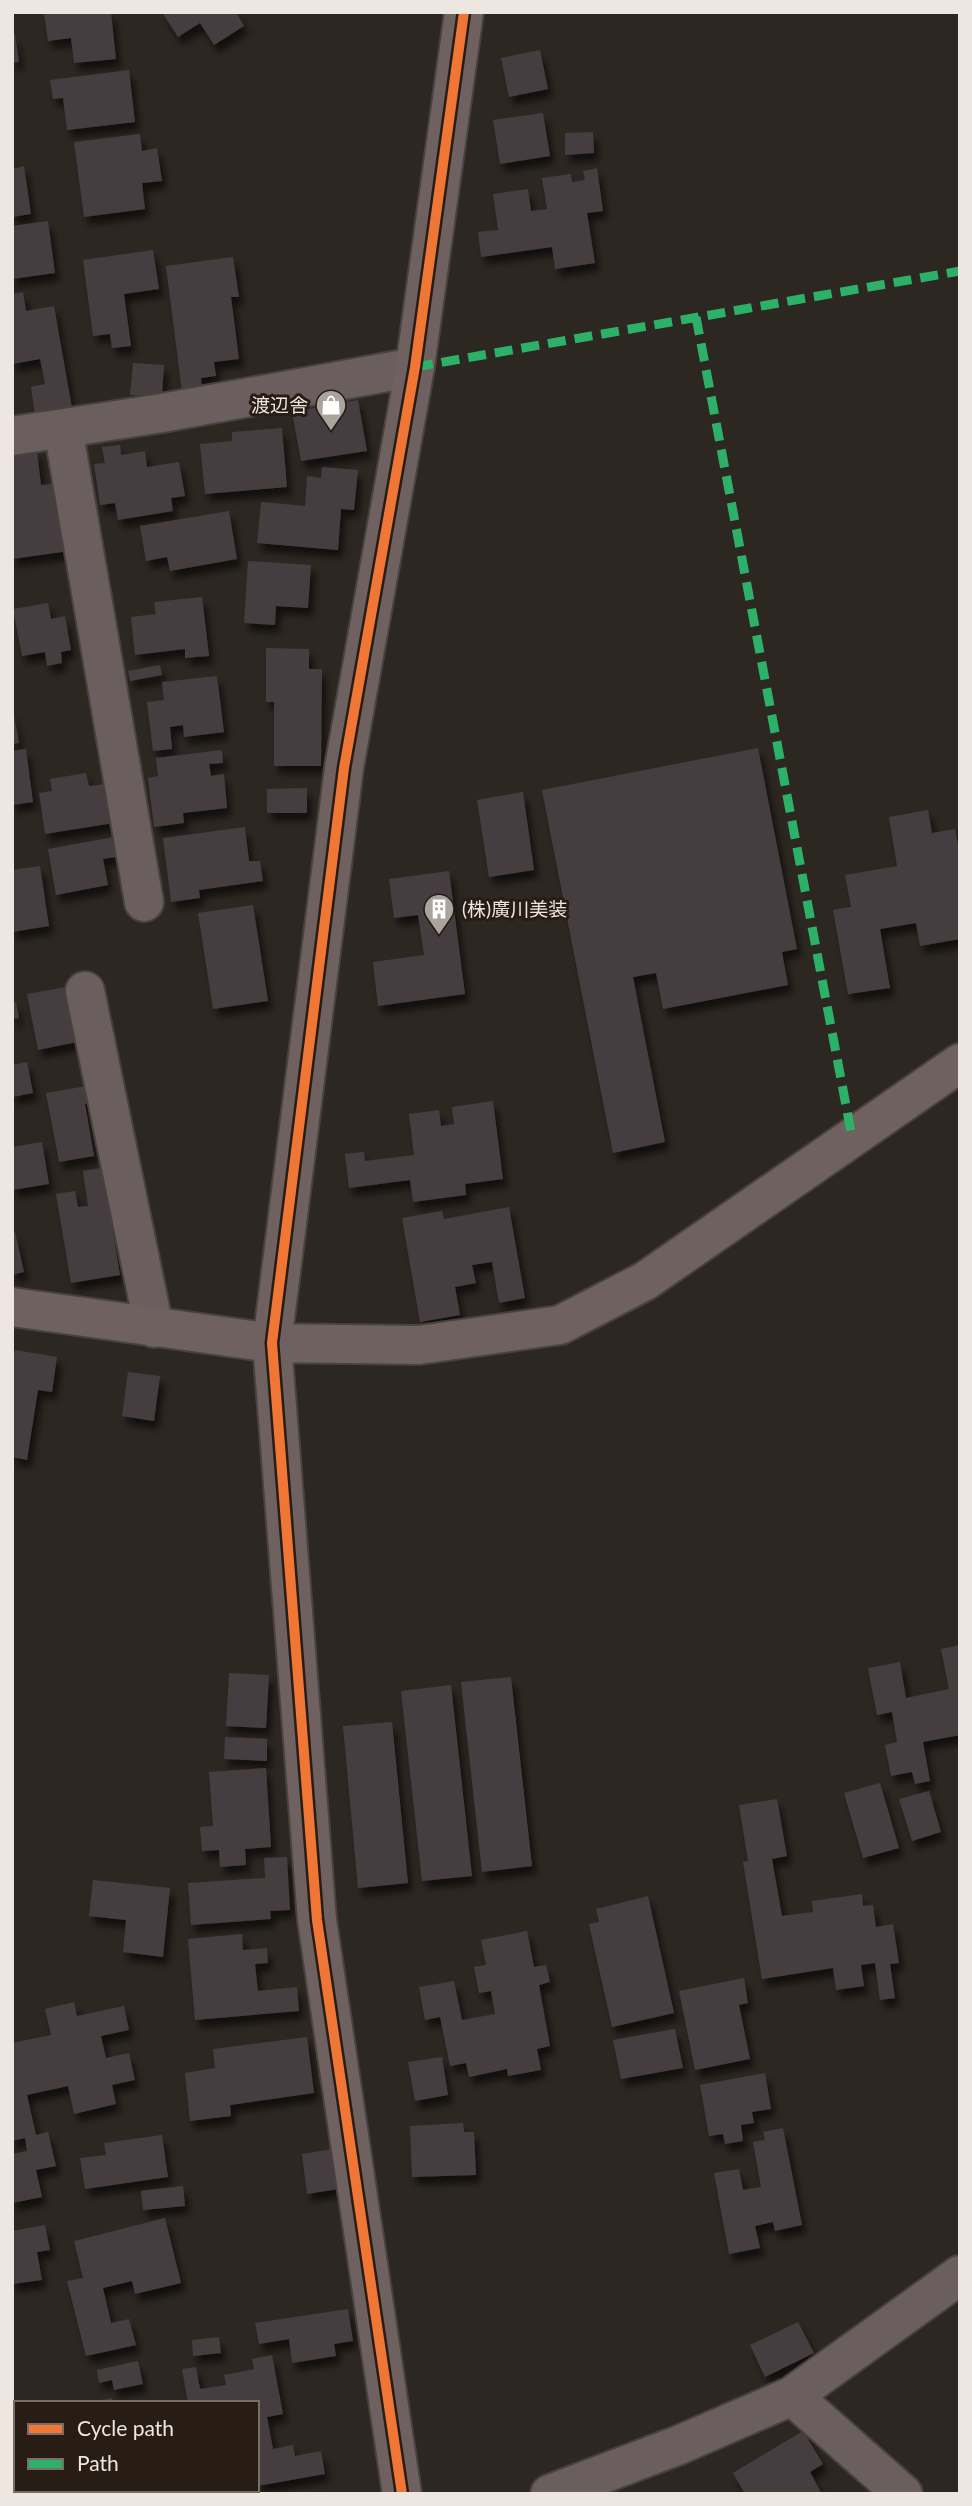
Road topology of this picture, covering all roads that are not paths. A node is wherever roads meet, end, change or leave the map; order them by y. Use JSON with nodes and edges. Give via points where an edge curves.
{"nodes":[{"id":1,"x":464,"y":12,"type":"edge"},
{"id":2,"x":415,"y":367,"type":"junction"},
{"id":3,"x":63,"y":428,"type":"junction"},
{"id":4,"x":12,"y":436,"type":"edge"},
{"id":5,"x":144,"y":902,"type":"dead end"},
{"id":6,"x":85,"y":991,"type":"dead end"},
{"id":7,"x":960,"y":1063,"type":"edge"},
{"id":8,"x":12,"y":1307,"type":"edge"},
{"id":9,"x":154,"y":1328,"type":"junction"},
{"id":10,"x":272,"y":1343,"type":"junction"},
{"id":11,"x":960,"y":2275,"type":"edge"},
{"id":12,"x":792,"y":2396,"type":"junction"},
{"id":13,"x":402,"y":2494,"type":"edge"},
{"id":14,"x":550,"y":2494,"type":"edge"},
{"id":15,"x":903,"y":2494,"type":"edge"}],
"edges":[{"from":1,"to":2,"type":"street"},
{"from":2,"to":3,"type":"street"},
{"from":2,"to":10,"type":"street","via":[[344,768]]},
{"from":3,"to":4,"type":"street"},
{"from":3,"to":5,"type":"street"},
{"from":6,"to":9,"type":"street"},
{"from":7,"to":10,"type":"street","via":[[645,1281],[560,1325],[419,1345]]},
{"from":8,"to":9,"type":"street"},
{"from":9,"to":10,"type":"street"},
{"from":10,"to":13,"type":"street","via":[[317,1920]]},
{"from":11,"to":12,"type":"street"},
{"from":12,"to":14,"type":"street"},
{"from":12,"to":15,"type":"street"}]}
